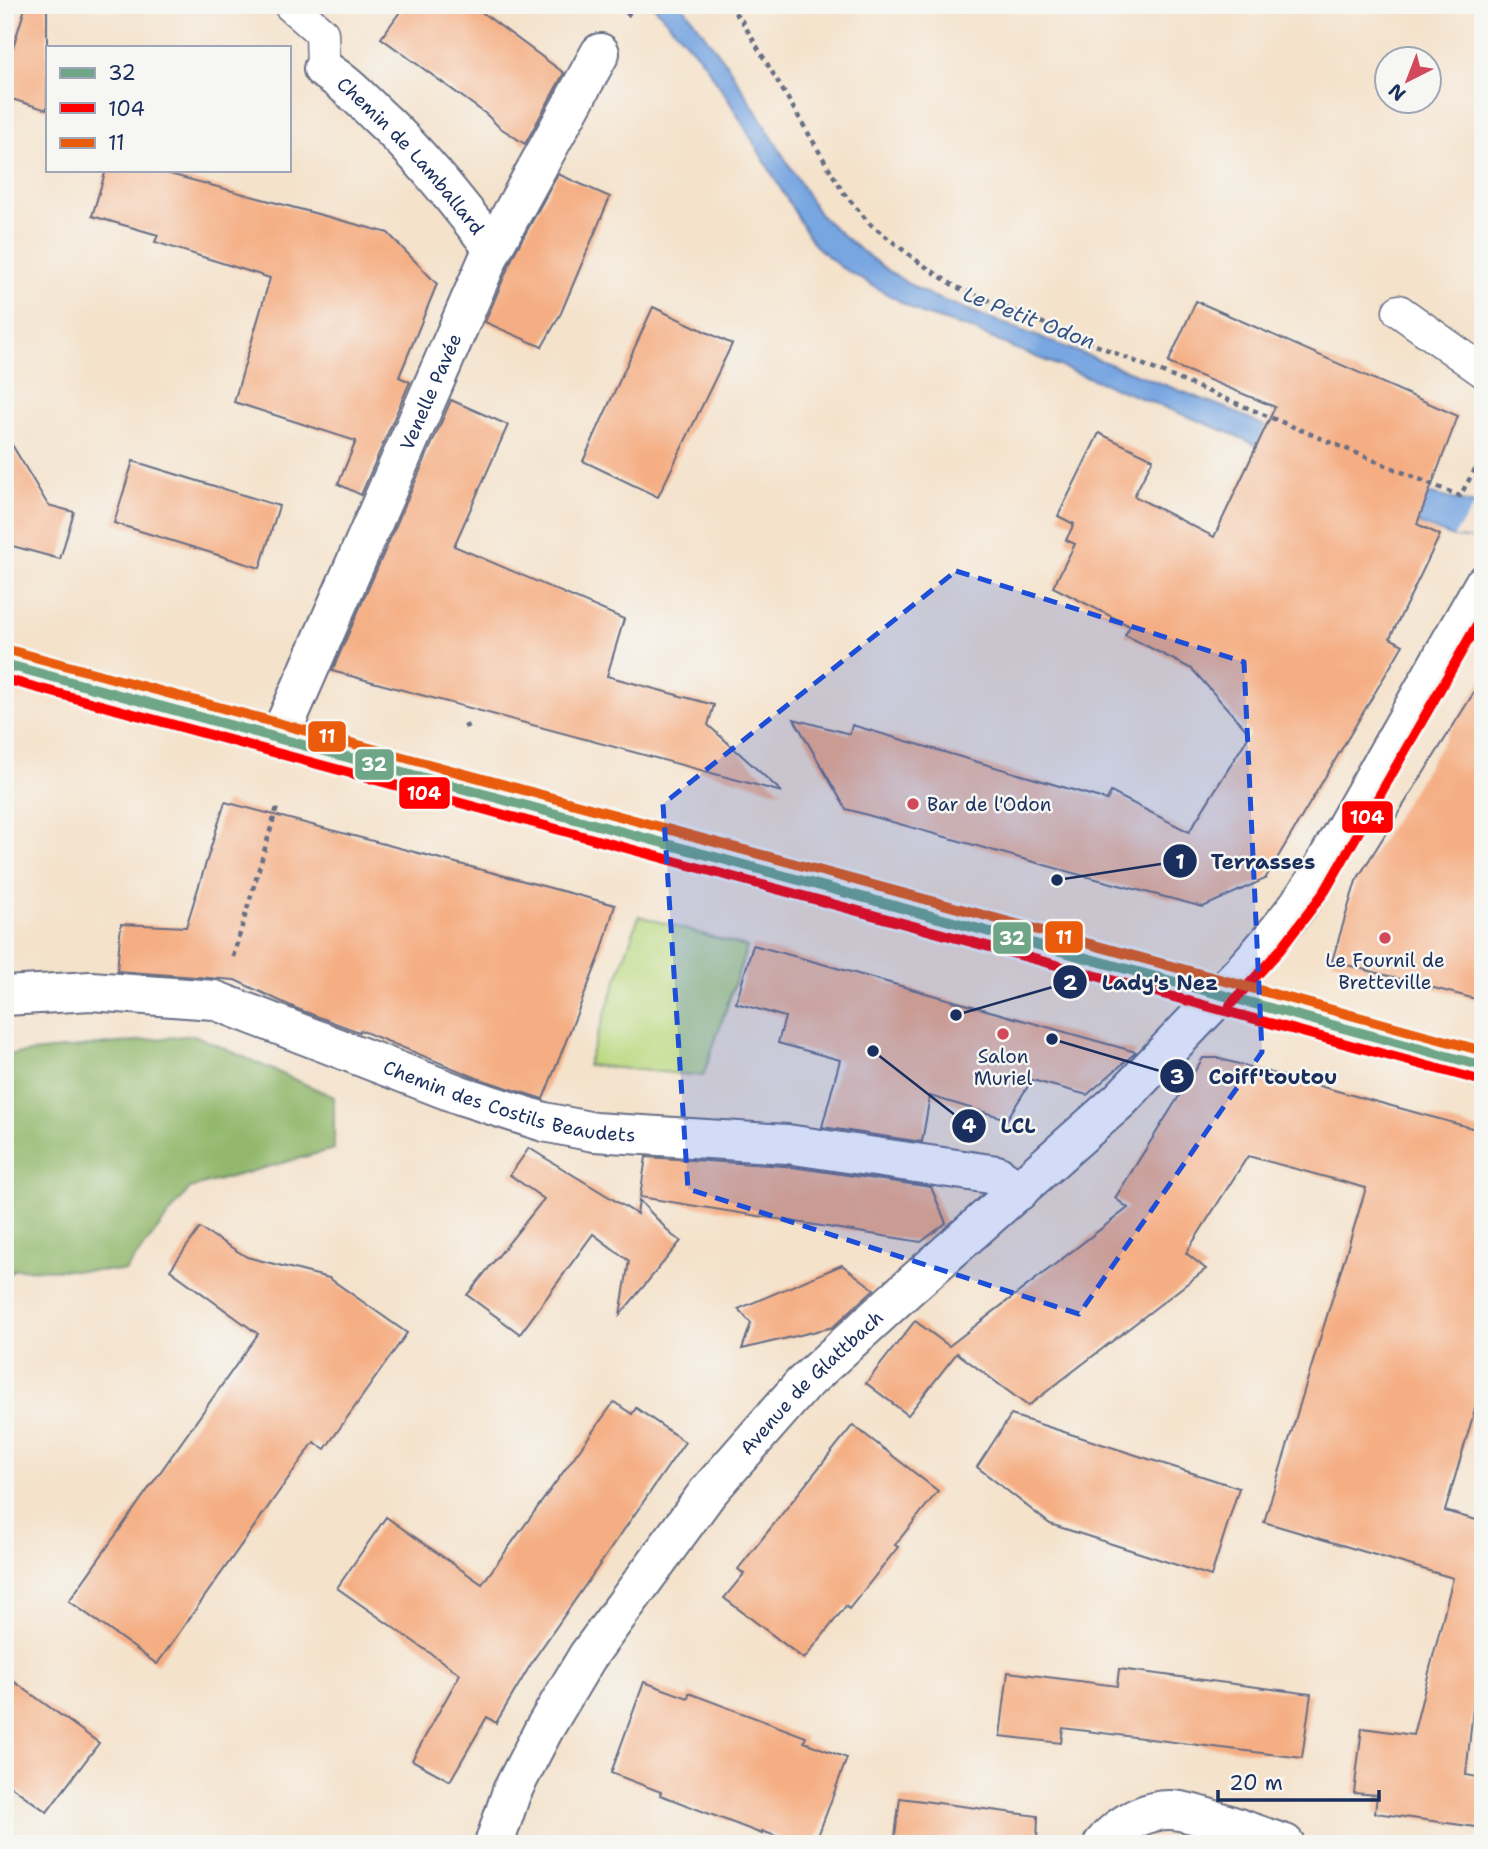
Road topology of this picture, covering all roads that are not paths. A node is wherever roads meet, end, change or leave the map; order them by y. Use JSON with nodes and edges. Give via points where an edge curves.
{"nodes":[{"id":1,"x":290,"y":5,"type":"edge"},
{"id":2,"x":600,"y":53,"type":"dead end"},
{"id":3,"x":323,"y":69,"type":"joint"},
{"id":4,"x":492,"y":248,"type":"junction"},
{"id":5,"x":1399,"y":311,"type":"dead end"},
{"id":6,"x":1483,"y":371,"type":"edge"},
{"id":7,"x":1483,"y":585,"type":"edge"},
{"id":8,"x":5,"y":664,"type":"edge"},
{"id":9,"x":279,"y":738,"type":"junction"},
{"id":10,"x":1220,"y":995,"type":"junction"},
{"id":11,"x":5,"y":996,"type":"edge"},
{"id":12,"x":1483,"y":1066,"type":"edge"},
{"id":13,"x":1019,"y":1191,"type":"junction"},
{"id":14,"x":494,"y":1844,"type":"edge"},
{"id":15,"x":1104,"y":1844,"type":"edge"},
{"id":16,"x":1285,"y":1844,"type":"edge"}],
"edges":[{"from":1,"to":3,"type":"lane","via":[[322,33]]},
{"from":2,"to":4,"type":"street","name":"Venelle Pavée"},
{"from":3,"to":4,"type":"street","name":"Chemin de Lamballard","via":[[397,133]]},
{"from":4,"to":9,"type":"street","name":"Venelle Pavée"},
{"from":5,"to":6,"type":"lane"},
{"from":7,"to":10,"type":"street","name":"Avenue de Glattbach","via":[[1314,883],[1252,964]]},
{"from":8,"to":9,"type":"street"},
{"from":9,"to":10,"type":"street"},
{"from":10,"to":12,"type":"street"},
{"from":10,"to":13,"type":"street","name":"Avenue de Glattbach","via":[[1120,1100]]},
{"from":11,"to":13,"type":"street","name":"Chemin des Costils Beaudets","via":[[91,991],[220,1002],[528,1119],[594,1132],[787,1144],[997,1175]]},
{"from":13,"to":14,"type":"street","name":"Avenue de Glattbach","via":[[802,1385],[708,1492],[581,1667],[512,1791]]},
{"from":15,"to":16,"type":"street","via":[[1131,1821],[1179,1811]]}]}
